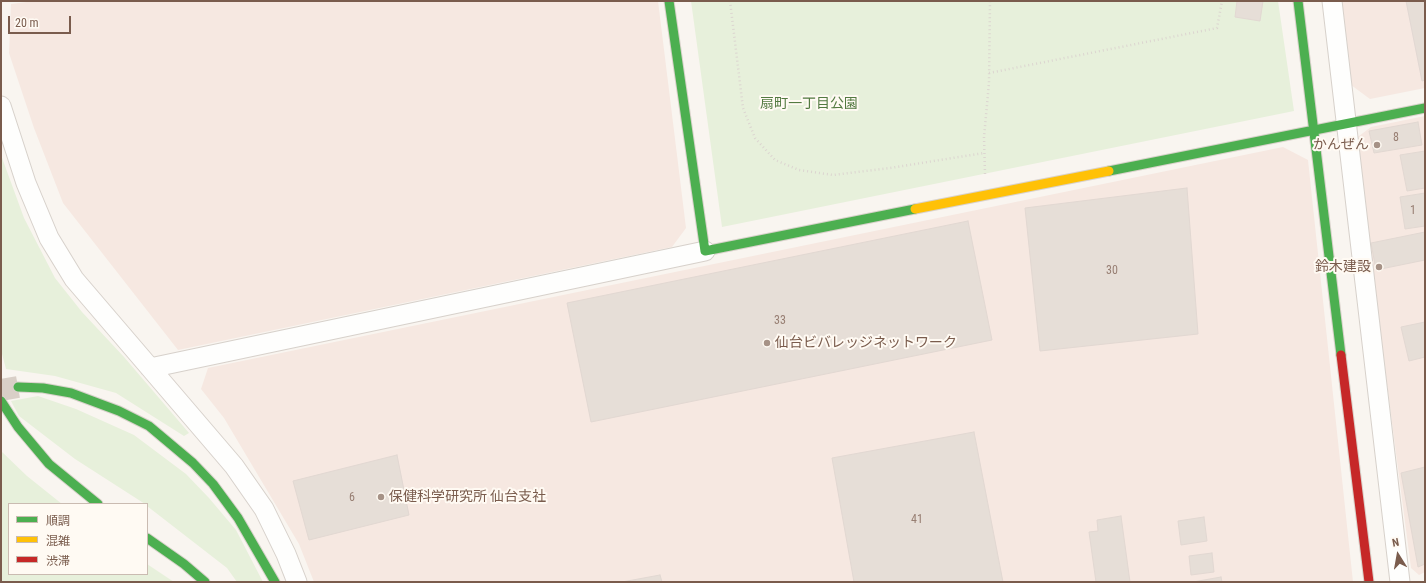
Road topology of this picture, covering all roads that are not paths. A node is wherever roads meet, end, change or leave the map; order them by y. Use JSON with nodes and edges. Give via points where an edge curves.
{"nodes":[{"id":1,"x":670,"y":1,"type":"edge"},
{"id":2,"x":1298,"y":1,"type":"edge"},
{"id":3,"x":1332,"y":1,"type":"edge"},
{"id":4,"x":1,"y":106,"type":"edge"},
{"id":5,"x":1425,"y":108,"type":"edge"},
{"id":6,"x":1346,"y":123,"type":"junction"},
{"id":7,"x":1314,"y":129,"type":"junction"},
{"id":8,"x":705,"y":251,"type":"junction"},
{"id":9,"x":150,"y":368,"type":"junction"},
{"id":10,"x":18,"y":387,"type":"tunnel mouth"},
{"id":11,"x":1,"y":401,"type":"edge"},
{"id":12,"x":97,"y":503,"type":"edge"},
{"id":13,"x":148,"y":539,"type":"edge"},
{"id":14,"x":205,"y":582,"type":"edge"},
{"id":15,"x":274,"y":582,"type":"edge"},
{"id":16,"x":297,"y":582,"type":"edge"},
{"id":17,"x":1369,"y":582,"type":"edge"},
{"id":18,"x":1400,"y":582,"type":"edge"}],
"edges":[{"from":1,"to":8,"type":"main road"},
{"from":2,"to":7,"type":"main road"},
{"from":3,"to":6,"type":"street"},
{"from":4,"to":9,"type":"street","via":[[26,183],[49,238],[74,278]]},
{"from":5,"to":6,"type":"main road"},
{"from":6,"to":7,"type":"main road"},
{"from":6,"to":18,"type":"street"},
{"from":7,"to":8,"type":"main road"},
{"from":7,"to":17,"type":"main road"},
{"from":8,"to":9,"type":"street"},
{"from":9,"to":16,"type":"street","via":[[234,466],[264,509]]},
{"from":10,"to":15,"type":"main road","via":[[71,393],[119,411],[149,426],[193,463],[213,484],[238,518]]},
{"from":11,"to":12,"type":"main road","via":[[18,427],[49,464]]},
{"from":13,"to":14,"type":"main road"}]}
